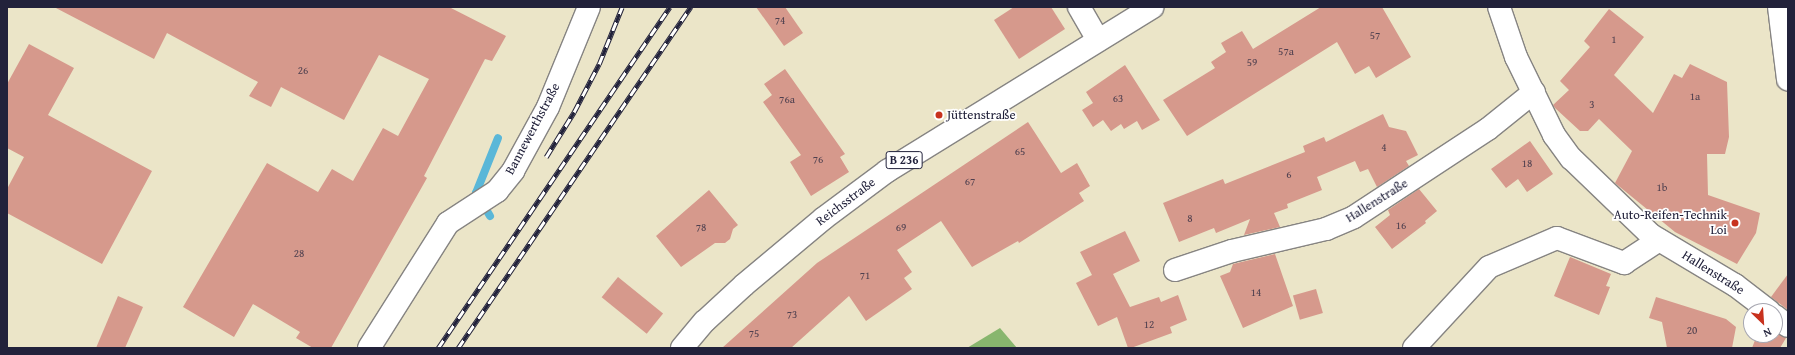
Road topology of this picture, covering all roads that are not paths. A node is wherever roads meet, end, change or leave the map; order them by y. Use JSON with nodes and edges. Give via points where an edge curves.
{"nodes":[{"id":1,"x":589,"y":7,"type":"edge"},
{"id":2,"x":1079,"y":7,"type":"edge"},
{"id":3,"x":1153,"y":7,"type":"edge"},
{"id":4,"x":1499,"y":7,"type":"edge"},
{"id":5,"x":1780,"y":7,"type":"edge"},
{"id":6,"x":1098,"y":40,"type":"junction"},
{"id":7,"x":1788,"y":74,"type":"edge"},
{"id":8,"x":1534,"y":92,"type":"junction"},
{"id":9,"x":1659,"y":240,"type":"junction"},
{"id":10,"x":1175,"y":270,"type":"dead end"},
{"id":11,"x":1759,"y":303,"type":"edge"},
{"id":12,"x":369,"y":348,"type":"edge"},
{"id":13,"x":682,"y":348,"type":"edge"},
{"id":14,"x":1414,"y":348,"type":"edge"}],
"edges":[{"from":1,"to":12,"type":"street","name":"Bannewerthstraße","via":[[548,107],[513,170],[497,191],[448,223]]},
{"from":2,"to":6,"type":"street"},
{"from":3,"to":6,"type":"street","name":"Reichsstraße","number":"B 236"},
{"from":4,"to":8,"type":"street","name":"Hallenstraße","via":[[1516,57]]},
{"from":5,"to":7,"type":"street"},
{"from":6,"to":13,"type":"street","name":"Reichsstraße","number":"B 236","via":[[887,171],[824,218],[744,285],[705,321]]},
{"from":8,"to":9,"type":"street","name":"Hallenstraße","via":[[1554,134],[1571,158],[1632,220]]},
{"from":8,"to":10,"type":"street","name":"Hallenstraße","via":[[1488,129],[1354,217],[1326,229],[1232,251]]},
{"from":9,"to":11,"type":"street","name":"Hallenstraße","via":[[1735,285]]},
{"from":9,"to":14,"type":"street","via":[[1624,263],[1556,238],[1489,267]]}]}
